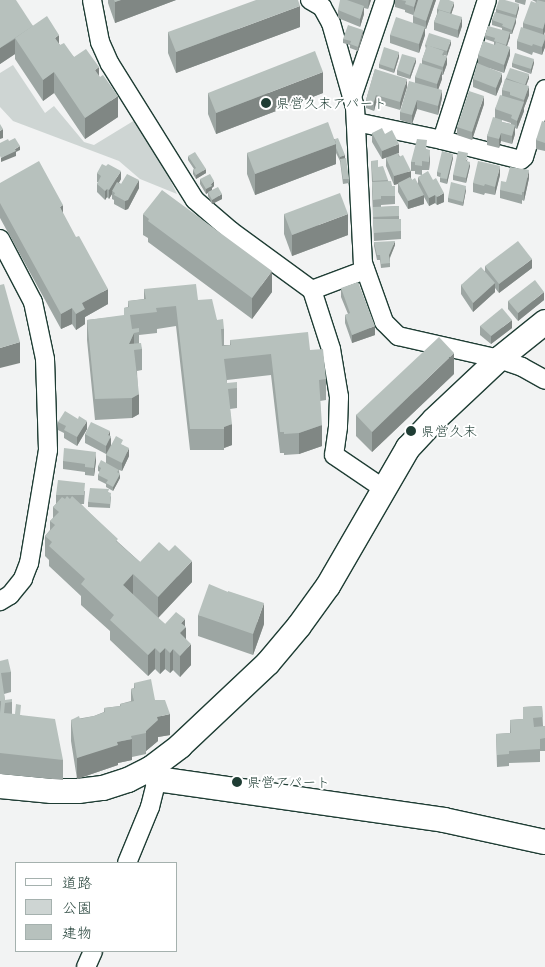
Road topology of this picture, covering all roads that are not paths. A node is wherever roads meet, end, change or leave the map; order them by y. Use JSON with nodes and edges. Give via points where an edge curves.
{"nodes":[{"id":1,"x":92,"y":0,"type":"edge"},
{"id":2,"x":310,"y":0,"type":"edge"},
{"id":3,"x":385,"y":0,"type":"edge"},
{"id":4,"x":487,"y":0,"type":"edge"},
{"id":5,"x":545,"y":89,"type":"edge"},
{"id":6,"x":352,"y":97,"type":"junction"},
{"id":7,"x":356,"y":122,"type":"junction"},
{"id":8,"x":442,"y":140,"type":"junction"},
{"id":9,"x":0,"y":239,"type":"edge"},
{"id":10,"x":365,"y":270,"type":"junction"},
{"id":11,"x":312,"y":290,"type":"junction"},
{"id":12,"x":545,"y":322,"type":"edge"},
{"id":13,"x":499,"y":359,"type":"junction"},
{"id":14,"x":545,"y":380,"type":"edge"},
{"id":15,"x":384,"y":489,"type":"junction"},
{"id":16,"x":0,"y":601,"type":"edge"},
{"id":17,"x":154,"y":774,"type":"junction"},
{"id":18,"x":0,"y":786,"type":"edge"},
{"id":19,"x":545,"y":842,"type":"edge"},
{"id":20,"x":127,"y":862,"type":"edge"},
{"id":21,"x":93,"y":952,"type":"edge"},
{"id":22,"x":86,"y":967,"type":"edge"}],
"edges":[{"from":1,"to":11,"type":"street","via":[[100,42],[110,64],[195,200]]},
{"from":2,"to":6,"type":"street","via":[[322,7],[330,23]]},
{"from":3,"to":6,"type":"street"},
{"from":4,"to":8,"type":"street"},
{"from":5,"to":8,"type":"street","via":[[521,160]]},
{"from":6,"to":7,"type":"street"},
{"from":7,"to":8,"type":"street"},
{"from":7,"to":10,"type":"street","via":[[362,263]]},
{"from":9,"to":16,"type":"street","via":[[33,302],[44,359],[48,450],[29,563],[23,579],[10,595]]},
{"from":10,"to":11,"type":"street"},
{"from":10,"to":13,"type":"street","via":[[384,322],[398,336]]},
{"from":11,"to":15,"type":"street","via":[[332,348],[338,397],[334,455]]},
{"from":12,"to":13,"type":"street"},
{"from":13,"to":14,"type":"street"},
{"from":13,"to":15,"type":"street","via":[[408,448]]},
{"from":15,"to":17,"type":"street","via":[[328,586],[299,626],[268,662]]},
{"from":17,"to":18,"type":"street","via":[[103,788],[78,791]]},
{"from":17,"to":19,"type":"street","via":[[444,820]]},
{"from":17,"to":20,"type":"street","via":[[150,806]]},
{"from":21,"to":22,"type":"street"}]}
